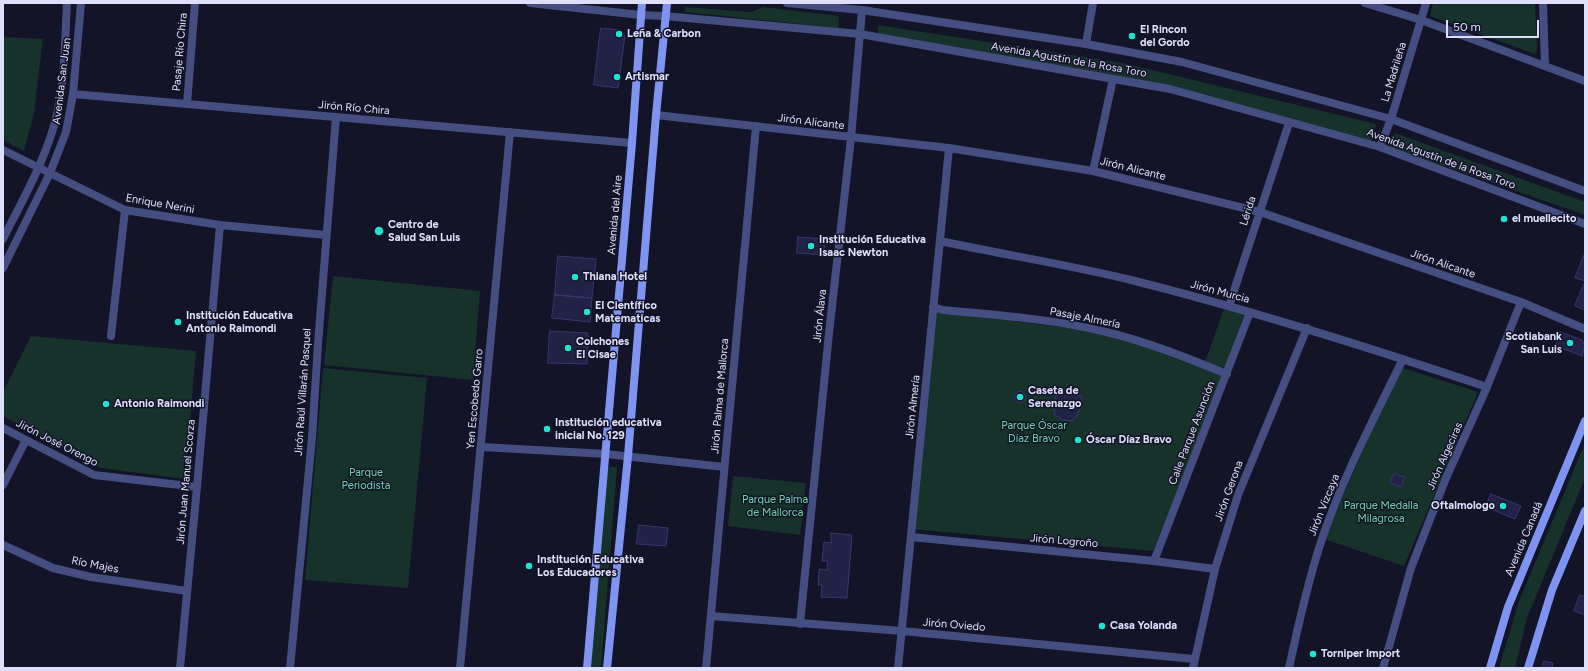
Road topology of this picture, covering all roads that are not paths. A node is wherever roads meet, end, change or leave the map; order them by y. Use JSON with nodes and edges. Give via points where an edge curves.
{"nodes":[{"id":1,"x":67,"y":3,"type":"edge"},
{"id":2,"x":81,"y":3,"type":"edge"},
{"id":3,"x":195,"y":3,"type":"edge"},
{"id":4,"x":530,"y":3,"type":"edge"},
{"id":5,"x":642,"y":3,"type":"edge"},
{"id":6,"x":667,"y":3,"type":"edge"},
{"id":7,"x":787,"y":3,"type":"edge"},
{"id":8,"x":1093,"y":3,"type":"edge"},
{"id":9,"x":1365,"y":3,"type":"edge"},
{"id":10,"x":1426,"y":3,"type":"edge"},
{"id":11,"x":1543,"y":3,"type":"edge"},
{"id":12,"x":862,"y":10,"type":"junction"},
{"id":13,"x":641,"y":15,"type":"junction"},
{"id":14,"x":665,"y":16,"type":"junction"},
{"id":15,"x":1422,"y":20,"type":"junction"},
{"id":16,"x":860,"y":34,"type":"junction"},
{"id":17,"x":1086,"y":44,"type":"junction"},
{"id":18,"x":1544,"y":66,"type":"junction"},
{"id":19,"x":1112,"y":79,"type":"junction"},
{"id":20,"x":1585,"y":81,"type":"edge"},
{"id":21,"x":73,"y":94,"type":"junction"},
{"id":22,"x":186,"y":104,"type":"junction"},
{"id":23,"x":656,"y":115,"type":"junction"},
{"id":24,"x":336,"y":117,"type":"junction"},
{"id":25,"x":1391,"y":120,"type":"junction"},
{"id":26,"x":1289,"y":123,"type":"junction"},
{"id":27,"x":756,"y":126,"type":"junction"},
{"id":28,"x":510,"y":132,"type":"junction"},
{"id":29,"x":851,"y":138,"type":"junction"},
{"id":30,"x":632,"y":143,"type":"junction"},
{"id":31,"x":1380,"y":147,"type":"junction"},
{"id":32,"x":949,"y":148,"type":"junction"},
{"id":33,"x":3,"y":150,"type":"edge"},
{"id":34,"x":39,"y":167,"type":"junction"},
{"id":35,"x":1093,"y":171,"type":"junction"},
{"id":36,"x":50,"y":173,"type":"junction"},
{"id":37,"x":1585,"y":191,"type":"edge"},
{"id":38,"x":125,"y":210,"type":"junction"},
{"id":39,"x":1260,"y":212,"type":"junction"},
{"id":40,"x":1585,"y":224,"type":"edge"},
{"id":41,"x":220,"y":225,"type":"junction"},
{"id":42,"x":326,"y":235,"type":"junction"},
{"id":43,"x":3,"y":239,"type":"edge"},
{"id":44,"x":940,"y":241,"type":"junction"},
{"id":45,"x":3,"y":268,"type":"edge"},
{"id":46,"x":1521,"y":302,"type":"junction"},
{"id":47,"x":1230,"y":306,"type":"junction"},
{"id":48,"x":933,"y":307,"type":"junction"},
{"id":49,"x":1250,"y":312,"type":"junction"},
{"id":50,"x":1307,"y":328,"type":"junction"},
{"id":51,"x":1585,"y":329,"type":"edge"},
{"id":52,"x":111,"y":336,"type":"dead end"},
{"id":53,"x":1403,"y":359,"type":"junction"},
{"id":54,"x":1226,"y":374,"type":"junction"},
{"id":55,"x":1487,"y":387,"type":"junction"},
{"id":56,"x":1585,"y":421,"type":"edge"},
{"id":57,"x":3,"y":428,"type":"edge"},
{"id":58,"x":26,"y":440,"type":"junction"},
{"id":59,"x":482,"y":447,"type":"junction"},
{"id":60,"x":606,"y":454,"type":"junction"},
{"id":61,"x":628,"y":456,"type":"junction"},
{"id":62,"x":724,"y":467,"type":"junction"},
{"id":63,"x":3,"y":485,"type":"edge"},
{"id":64,"x":197,"y":487,"type":"junction"},
{"id":65,"x":1585,"y":511,"type":"edge"},
{"id":66,"x":911,"y":537,"type":"junction"},
{"id":67,"x":3,"y":545,"type":"edge"},
{"id":68,"x":1154,"y":560,"type":"junction"},
{"id":69,"x":1215,"y":569,"type":"junction"},
{"id":70,"x":187,"y":591,"type":"junction"},
{"id":71,"x":711,"y":616,"type":"junction"},
{"id":72,"x":800,"y":624,"type":"junction"},
{"id":73,"x":902,"y":631,"type":"junction"},
{"id":74,"x":1194,"y":659,"type":"junction"},
{"id":75,"x":180,"y":668,"type":"edge"},
{"id":76,"x":290,"y":668,"type":"edge"},
{"id":77,"x":460,"y":668,"type":"edge"},
{"id":78,"x":587,"y":668,"type":"edge"},
{"id":79,"x":607,"y":668,"type":"edge"},
{"id":80,"x":706,"y":668,"type":"edge"},
{"id":81,"x":898,"y":668,"type":"edge"},
{"id":82,"x":1193,"y":668,"type":"edge"},
{"id":83,"x":1289,"y":668,"type":"edge"},
{"id":84,"x":1383,"y":668,"type":"edge"},
{"id":85,"x":1490,"y":668,"type":"edge"},
{"id":86,"x":1528,"y":668,"type":"edge"}],
"edges":[{"from":1,"to":34,"type":"street","name":"Avenida San Juan","via":[[60,96],[52,131]]},
{"from":2,"to":21,"type":"street","name":"Avenida San Juan"},
{"from":3,"to":22,"type":"street","name":"Pasaje Río Chira"},
{"from":4,"to":13,"type":"street","name":"Avenida Agustín de la Rosa Toro"},
{"from":5,"to":13,"type":"main road","name":"Avenida del Aire"},
{"from":6,"to":14,"type":"main road"},
{"from":7,"to":12,"type":"street","name":"Avenida Agustín de la Rosa Toro"},
{"from":8,"to":17,"type":"street"},
{"from":9,"to":15,"type":"street"},
{"from":10,"to":15,"type":"street","name":"La Madrileña"},
{"from":11,"to":18,"type":"street"},
{"from":12,"to":16,"type":"street","name":"Jirón Álava"},
{"from":12,"to":17,"type":"street","name":"Avenida Agustín de la Rosa Toro"},
{"from":13,"to":14,"type":"street","name":"Avenida Agustín de la Rosa Toro"},
{"from":13,"to":30,"type":"main road","name":"Avenida del Aire"},
{"from":14,"to":16,"type":"street","name":"Avenida Agustín de la Rosa Toro"},
{"from":14,"to":23,"type":"main road"},
{"from":15,"to":18,"type":"street"},
{"from":15,"to":25,"type":"street","name":"La Madrileña"},
{"from":16,"to":19,"type":"street","name":"Avenida Agustín de la Rosa Toro"},
{"from":16,"to":29,"type":"street","name":"Jirón Álava"},
{"from":17,"to":25,"type":"street","name":"Avenida Agustín de la Rosa Toro","via":[[1182,62]]},
{"from":18,"to":20,"type":"street"},
{"from":19,"to":26,"type":"street","name":"Avenida Agustín de la Rosa Toro","via":[[1170,89]]},
{"from":19,"to":35,"type":"street"},
{"from":21,"to":22,"type":"street","name":"Jirón Río Chira"},
{"from":21,"to":36,"type":"street","name":"Avenida San Juan","via":[[66,132]]},
{"from":22,"to":24,"type":"street","name":"Jirón Río Chira"},
{"from":23,"to":27,"type":"street","name":"Jirón Alicante"},
{"from":23,"to":61,"type":"main road"},
{"from":24,"to":28,"type":"street","name":"Jirón Río Chira"},
{"from":24,"to":42,"type":"street","name":"Jirón Raúl Villarán Pasquel"},
{"from":25,"to":31,"type":"street","name":"La Madrileña"},
{"from":25,"to":37,"type":"street","name":"Avenida Agustín de la Rosa Toro"},
{"from":26,"to":31,"type":"street","name":"Avenida Agustín de la Rosa Toro"},
{"from":26,"to":39,"type":"street","name":"Lérida"},
{"from":27,"to":29,"type":"street","name":"Jirón Alicante"},
{"from":27,"to":62,"type":"street","name":"Jirón Palma de Mallorca"},
{"from":28,"to":30,"type":"street","name":"Jirón Río Chira"},
{"from":28,"to":59,"type":"street","name":"Yen Escobedo Garro"},
{"from":29,"to":32,"type":"street","name":"Jirón Alicante"},
{"from":29,"to":72,"type":"street","name":"Jirón Álava"},
{"from":30,"to":60,"type":"main road","name":"Avenida del Aire"},
{"from":31,"to":40,"type":"street","name":"Avenida Agustín de la Rosa Toro"},
{"from":32,"to":35,"type":"street","name":"Jirón Alicante"},
{"from":32,"to":44,"type":"street","name":"Jirón Almería"},
{"from":33,"to":34,"type":"street","name":"Enrique Nerini"},
{"from":34,"to":36,"type":"street","name":"Enrique Nerini"},
{"from":34,"to":43,"type":"street","name":"Avenida San Juan"},
{"from":35,"to":39,"type":"street","name":"Jirón Alicante"},
{"from":36,"to":38,"type":"street","name":"Enrique Nerini"},
{"from":36,"to":45,"type":"street","name":"Avenida San Juan"},
{"from":38,"to":41,"type":"street","name":"Enrique Nerini"},
{"from":38,"to":52,"type":"street"},
{"from":39,"to":46,"type":"street","name":"Jirón Alicante"},
{"from":39,"to":47,"type":"street","name":"Lérida"},
{"from":41,"to":42,"type":"street","name":"Enrique Nerini"},
{"from":41,"to":64,"type":"street","name":"Jirón Juan Manuel Scorza"},
{"from":42,"to":76,"type":"street","name":"Jirón Raúl Villarán Pasquel","via":[[312,438]]},
{"from":44,"to":47,"type":"street","name":"Jirón Murcia","via":[[1056,263]]},
{"from":44,"to":48,"type":"street","name":"Jirón Almería"},
{"from":46,"to":51,"type":"street","name":"Jirón Alicante"},
{"from":46,"to":55,"type":"street","name":"Jirón Algeciras"},
{"from":47,"to":49,"type":"street","name":"Jirón Murcia"},
{"from":48,"to":54,"type":"street","name":"Pasaje Almería","via":[[1026,318],[1106,332],[1151,344]]},
{"from":48,"to":66,"type":"street","name":"Jirón Almería"},
{"from":49,"to":50,"type":"street","name":"Jirón Murcia"},
{"from":49,"to":54,"type":"street","name":"Calle Parque Asunción"},
{"from":50,"to":53,"type":"street","name":"Jirón Murcia"},
{"from":50,"to":69,"type":"street","name":"Jirón Gerona","via":[[1238,495]]},
{"from":53,"to":55,"type":"street","name":"Jirón Murcia"},
{"from":53,"to":83,"type":"street","name":"Jirón Vizcaya","via":[[1332,513],[1306,589]]},
{"from":54,"to":68,"type":"street","name":"Calle Parque Asunción"},
{"from":55,"to":84,"type":"street","name":"Jirón Algeciras","via":[[1446,478],[1411,568]]},
{"from":56,"to":85,"type":"main road","name":"Avenida Canadá","via":[[1508,607]]},
{"from":57,"to":58,"type":"street","name":"Jirón José Orengo"},
{"from":58,"to":63,"type":"street"},
{"from":58,"to":64,"type":"street","name":"Jirón José Orengo","via":[[94,476]]},
{"from":59,"to":60,"type":"street"},
{"from":59,"to":77,"type":"street","name":"Yen Escobedo Garro"},
{"from":60,"to":61,"type":"street"},
{"from":60,"to":78,"type":"main road","name":"Avenida del Aire"},
{"from":61,"to":62,"type":"street"},
{"from":61,"to":79,"type":"main road"},
{"from":62,"to":71,"type":"street","name":"Jirón Palma de Mallorca"},
{"from":64,"to":70,"type":"street","name":"Jirón Juan Manuel Scorza"},
{"from":65,"to":86,"type":"main road","via":[[1552,590]]},
{"from":66,"to":68,"type":"street","name":"Jirón Logroño"},
{"from":66,"to":73,"type":"street","name":"Jirón Almería"},
{"from":67,"to":70,"type":"street","name":"Río Majes","via":[[53,568],[91,577]]},
{"from":68,"to":69,"type":"street","name":"Jirón Logroño"},
{"from":69,"to":74,"type":"street","name":"Jirón Gerona"},
{"from":70,"to":75,"type":"street","name":"Jirón Juan Manuel Scorza"},
{"from":71,"to":72,"type":"street","name":"Jirón Oviedo"},
{"from":71,"to":80,"type":"street","name":"Jirón Palma de Mallorca"},
{"from":72,"to":73,"type":"street","name":"Jirón Oviedo"},
{"from":73,"to":74,"type":"street","name":"Jirón Oviedo"},
{"from":73,"to":81,"type":"street","name":"Jirón Almería"},
{"from":74,"to":82,"type":"street","name":"Jirón Gerona"}]}
